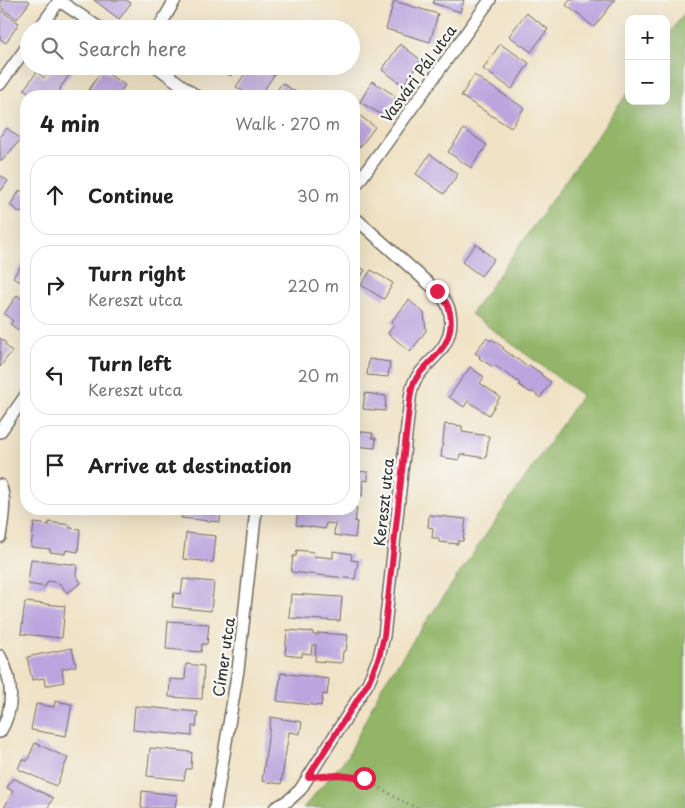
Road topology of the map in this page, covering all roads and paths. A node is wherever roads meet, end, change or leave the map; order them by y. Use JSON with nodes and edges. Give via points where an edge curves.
{"nodes":[{"id":1,"x":59,"y":0,"type":"edge"},
{"id":2,"x":175,"y":0,"type":"edge"},
{"id":3,"x":490,"y":0,"type":"edge"},
{"id":4,"x":45,"y":20,"type":"edge"},
{"id":5,"x":88,"y":20,"type":"edge"},
{"id":6,"x":163,"y":20,"type":"edge"},
{"id":7,"x":20,"y":56,"type":"edge"},
{"id":8,"x":168,"y":75,"type":"edge"},
{"id":9,"x":0,"y":84,"type":"edge"},
{"id":10,"x":188,"y":90,"type":"edge"},
{"id":11,"x":360,"y":180,"type":"edge"},
{"id":12,"x":360,"y":222,"type":"edge"},
{"id":13,"x":20,"y":404,"type":"edge"},
{"id":14,"x":0,"y":432,"type":"edge"},
{"id":15,"x":0,"y":485,"type":"edge"},
{"id":16,"x":255,"y":515,"type":"edge"},
{"id":17,"x":0,"y":537,"type":"edge"},
{"id":18,"x":0,"y":656,"type":"edge"},
{"id":19,"x":0,"y":732,"type":"edge"},
{"id":20,"x":308,"y":777,"type":"junction"},
{"id":21,"x":215,"y":808,"type":"edge"},
{"id":22,"x":275,"y":808,"type":"edge"},
{"id":23,"x":417,"y":808,"type":"edge"}],
"edges":[{"from":1,"to":4,"type":"street"},
{"from":1,"to":5,"type":"street"},
{"from":2,"to":6,"type":"street"},
{"from":3,"to":11,"type":"street","name":"Vasvári Pál utca"},
{"from":7,"to":9,"type":"street"},
{"from":8,"to":10,"type":"street"},
{"from":12,"to":20,"type":"street","name":"Kereszt utca","via":[[446,301],[451,320],[448,340],[412,387],[379,657],[368,683]]},
{"from":13,"to":14,"type":"street"},
{"from":15,"to":17,"type":"street","via":[[3,509]]},
{"from":16,"to":21,"type":"street","name":"Címer utca","via":[[238,670]]},
{"from":18,"to":19,"type":"street","via":[[11,692],[9,712]]},
{"from":20,"to":22,"type":"street","name":"Kereszt utca","via":[[300,790]]},
{"from":20,"to":23,"type":"path","via":[[339,775],[364,778]]}]}
